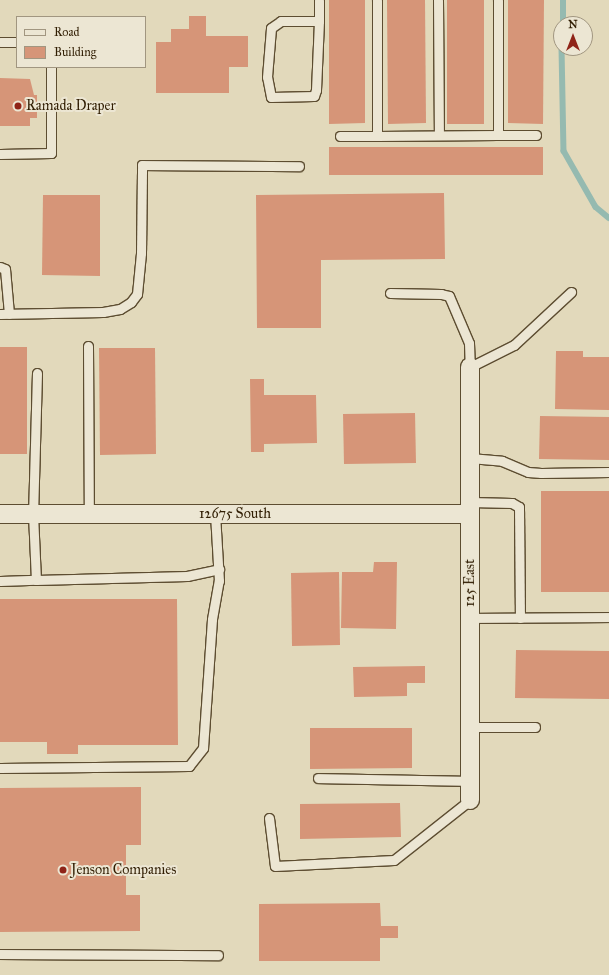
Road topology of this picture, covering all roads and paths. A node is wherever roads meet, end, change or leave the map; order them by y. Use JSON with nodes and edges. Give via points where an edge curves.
{"nodes":[{"id":1,"x":319,"y":0,"type":"edge"},
{"id":2,"x":377,"y":0,"type":"edge"},
{"id":3,"x":438,"y":0,"type":"edge"},
{"id":4,"x":498,"y":0,"type":"edge"},
{"id":5,"x":319,"y":21,"type":"junction"},
{"id":6,"x":0,"y":42,"type":"edge"},
{"id":7,"x":16,"y":42,"type":"edge"},
{"id":8,"x":51,"y":68,"type":"edge"},
{"id":9,"x":439,"y":135,"type":"junction"},
{"id":10,"x":498,"y":135,"type":"junction"},
{"id":11,"x":536,"y":135,"type":"dead end"},
{"id":12,"x":340,"y":136,"type":"dead end"},
{"id":13,"x":378,"y":136,"type":"junction"},
{"id":14,"x":0,"y":154,"type":"edge"},
{"id":15,"x":299,"y":166,"type":"dead end"},
{"id":16,"x":0,"y":267,"type":"edge"},
{"id":17,"x":571,"y":292,"type":"dead end"},
{"id":18,"x":390,"y":293,"type":"dead end"},
{"id":19,"x":4,"y":314,"type":"edge"},
{"id":20,"x":88,"y":346,"type":"dead end"},
{"id":21,"x":470,"y":367,"type":"junction"},
{"id":22,"x":37,"y":373,"type":"dead end"},
{"id":23,"x":470,"y":458,"type":"junction"},
{"id":24,"x":609,"y":472,"type":"edge"},
{"id":25,"x":470,"y":508,"type":"junction"},
{"id":26,"x":0,"y":514,"type":"edge"},
{"id":27,"x":33,"y":514,"type":"junction"},
{"id":28,"x":89,"y":514,"type":"junction"},
{"id":29,"x":215,"y":514,"type":"junction"},
{"id":30,"x":218,"y":569,"type":"junction"},
{"id":31,"x":36,"y":580,"type":"junction"},
{"id":32,"x":0,"y":581,"type":"edge"},
{"id":33,"x":609,"y":617,"type":"edge"},
{"id":34,"x":470,"y":618,"type":"junction"},
{"id":35,"x":520,"y":618,"type":"junction"},
{"id":36,"x":470,"y":727,"type":"junction"},
{"id":37,"x":535,"y":727,"type":"dead end"},
{"id":38,"x":0,"y":768,"type":"edge"},
{"id":39,"x":318,"y":778,"type":"dead end"},
{"id":40,"x":470,"y":781,"type":"junction"},
{"id":41,"x":470,"y":800,"type":"joint"},
{"id":42,"x":269,"y":818,"type":"dead end"},
{"id":43,"x":0,"y":954,"type":"edge"},
{"id":44,"x":218,"y":955,"type":"dead end"}],
"edges":[{"from":1,"to":5,"type":"lane"},
{"from":2,"to":13,"type":"lane"},
{"from":3,"to":9,"type":"lane"},
{"from":4,"to":10,"type":"lane"},
{"from":5,"to":5,"type":"lane","via":[[314,96],[270,97],[267,77],[271,28],[281,21]]},
{"from":6,"to":7,"type":"lane"},
{"from":8,"to":14,"type":"lane","via":[[51,153]]},
{"from":9,"to":10,"type":"lane"},
{"from":9,"to":13,"type":"lane"},
{"from":10,"to":11,"type":"lane"},
{"from":12,"to":13,"type":"lane"},
{"from":15,"to":19,"type":"lane","via":[[142,165],[141,253],[137,294],[131,302],[103,312]]},
{"from":16,"to":19,"type":"lane","via":[[5,269]]},
{"from":17,"to":21,"type":"lane","via":[[514,345]]},
{"from":18,"to":21,"type":"lane","via":[[449,296],[469,344]]},
{"from":20,"to":28,"type":"lane"},
{"from":21,"to":23,"type":"street","name":"125 East"},
{"from":22,"to":27,"type":"lane"},
{"from":23,"to":24,"type":"lane","via":[[502,461],[528,472]]},
{"from":23,"to":25,"type":"street","name":"125 East"},
{"from":25,"to":29,"type":"street","name":"12675 South"},
{"from":25,"to":34,"type":"street","name":"125 East"},
{"from":25,"to":35,"type":"lane","via":[[512,503],[518,508]]},
{"from":26,"to":27,"type":"street","name":"12675 South"},
{"from":27,"to":28,"type":"street","name":"12675 South"},
{"from":27,"to":31,"type":"lane"},
{"from":28,"to":29,"type":"street","name":"12675 South"},
{"from":29,"to":30,"type":"lane"},
{"from":30,"to":31,"type":"lane","via":[[187,576]]},
{"from":30,"to":38,"type":"lane","via":[[204,748],[189,766]]},
{"from":31,"to":32,"type":"lane"},
{"from":33,"to":35,"type":"lane"},
{"from":34,"to":35,"type":"lane"},
{"from":34,"to":36,"type":"street","name":"125 East"},
{"from":36,"to":37,"type":"lane"},
{"from":36,"to":40,"type":"street","name":"125 East"},
{"from":39,"to":40,"type":"lane"},
{"from":40,"to":41,"type":"street","name":"125 East"},
{"from":41,"to":42,"type":"lane","via":[[394,860],[275,866]]},
{"from":43,"to":44,"type":"lane"}]}
